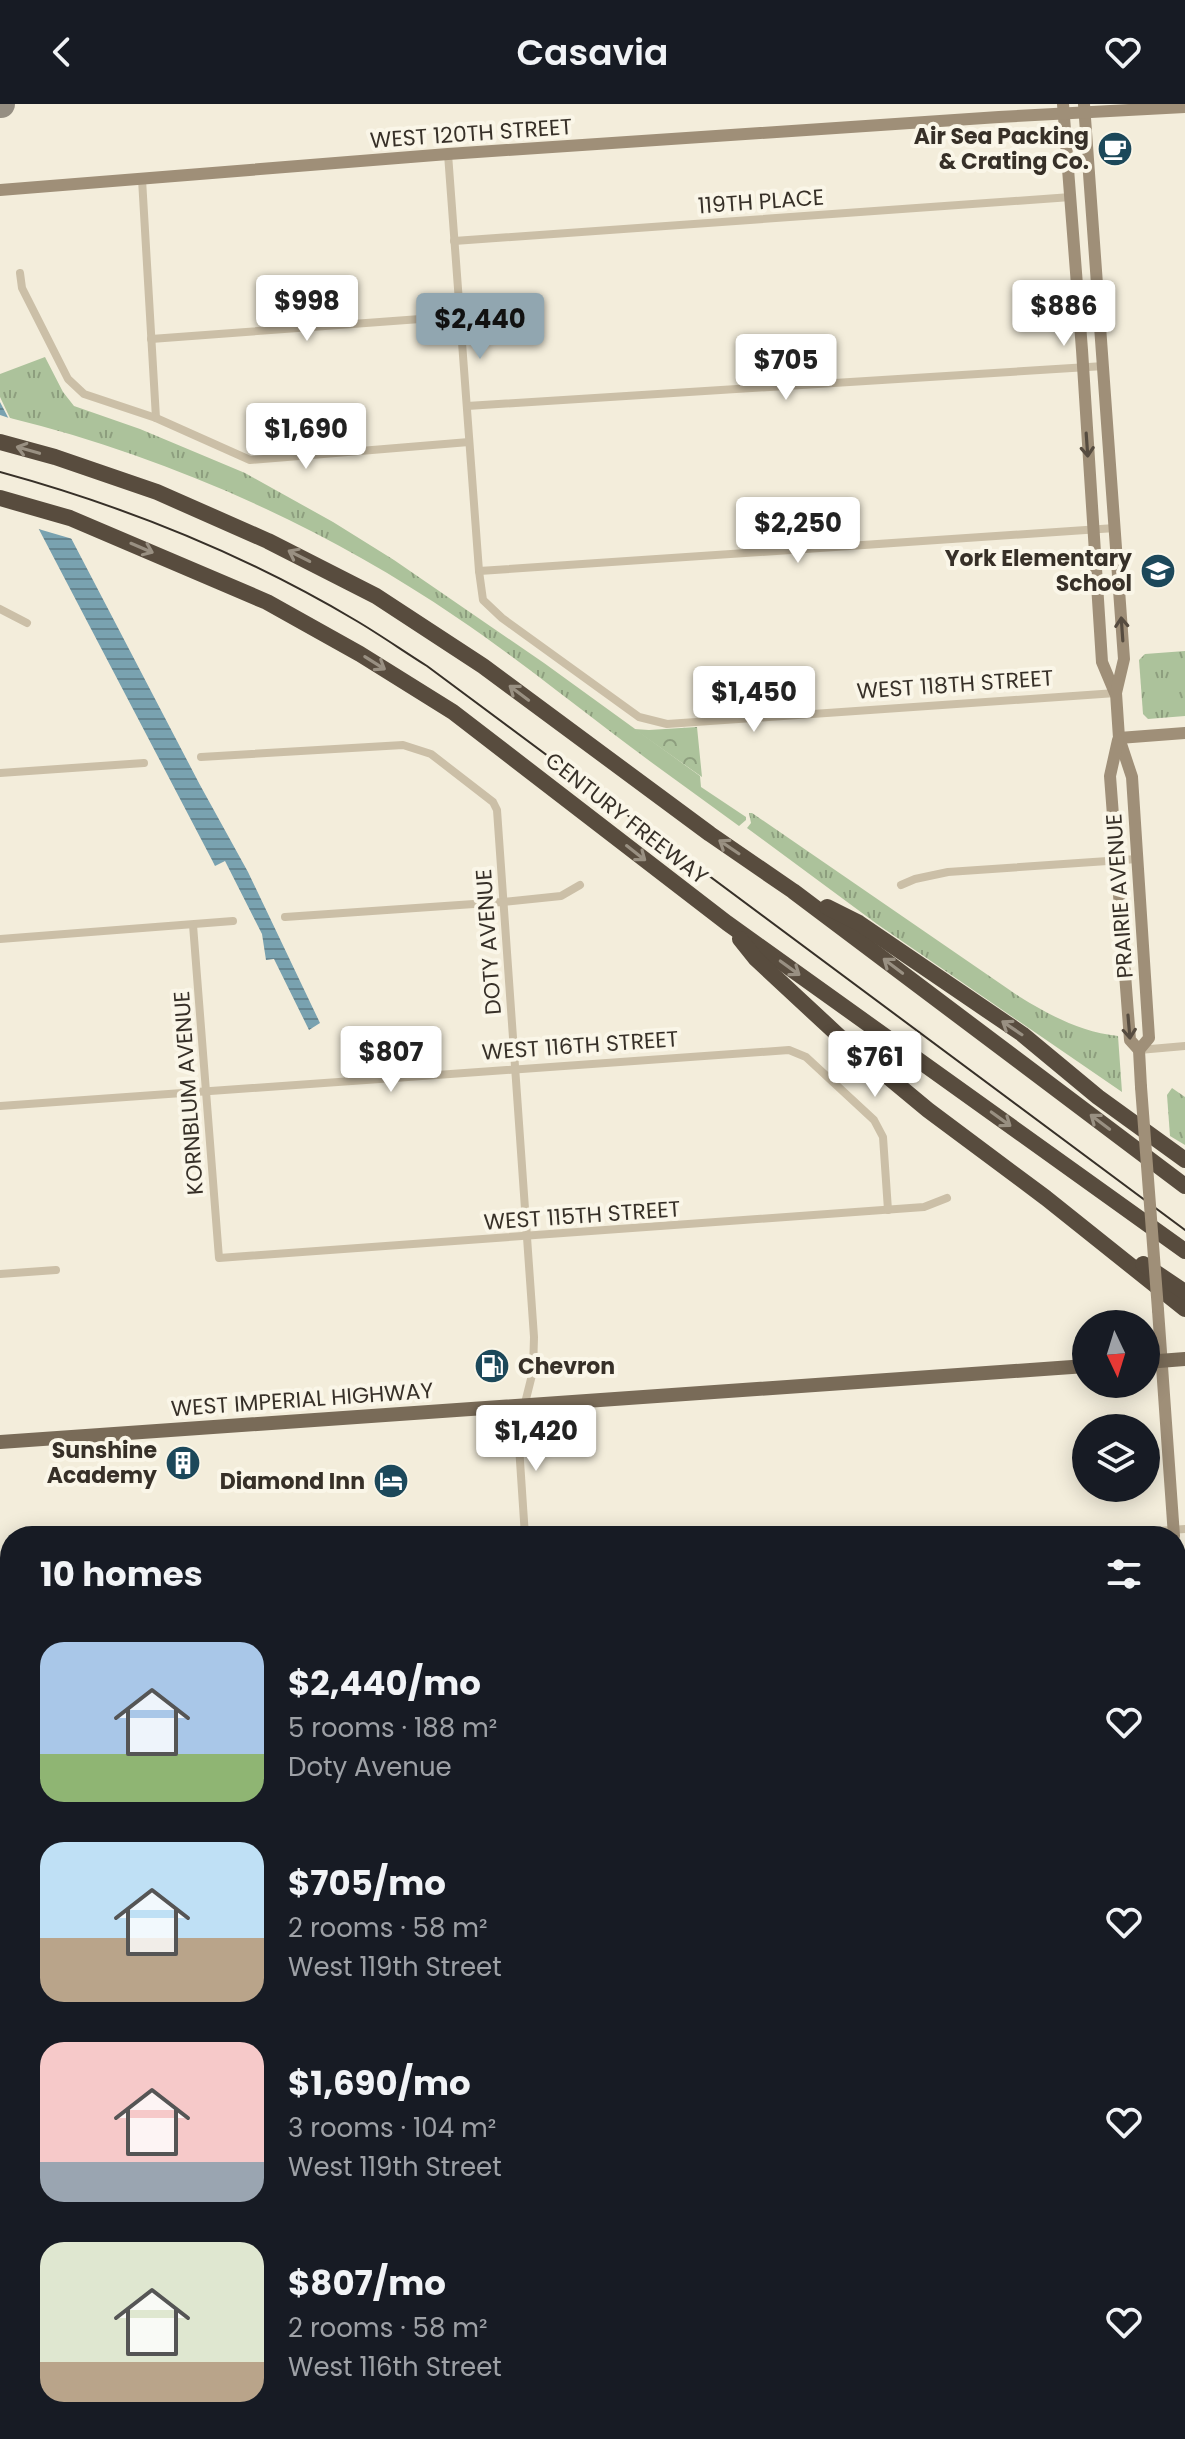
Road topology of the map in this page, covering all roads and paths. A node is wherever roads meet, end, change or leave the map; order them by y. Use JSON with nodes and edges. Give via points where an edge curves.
{"nodes":[{"id":1,"x":1185,"y":107,"type":"edge"},
{"id":2,"x":1084,"y":108,"type":"edge"},
{"id":3,"x":1064,"y":109,"type":"edge"},
{"id":4,"x":448,"y":154,"type":"junction"},
{"id":5,"x":142,"y":179,"type":"junction"},
{"id":6,"x":0,"y":190,"type":"edge"},
{"id":7,"x":1071,"y":197,"type":"junction"},
{"id":8,"x":454,"y":241,"type":"junction"},
{"id":9,"x":20,"y":273,"type":"dead end"},
{"id":10,"x":461,"y":316,"type":"junction"},
{"id":11,"x":151,"y":339,"type":"junction"},
{"id":12,"x":1104,"y":366,"type":"junction"},
{"id":13,"x":1082,"y":367,"type":"junction"},
{"id":14,"x":467,"y":406,"type":"junction"},
{"id":15,"x":156,"y":418,"type":"junction"},
{"id":16,"x":0,"y":442,"type":"edge"},
{"id":17,"x":469,"y":442,"type":"junction"},
{"id":18,"x":8,"y":500,"type":"edge"},
{"id":19,"x":1115,"y":528,"type":"junction"},
{"id":20,"x":1093,"y":530,"type":"junction"},
{"id":21,"x":479,"y":571,"type":"junction"},
{"id":22,"x":0,"y":609,"type":"edge"},
{"id":23,"x":27,"y":623,"type":"dead end"},
{"id":24,"x":1116,"y":693,"type":"junction"},
{"id":25,"x":1185,"y":733,"type":"edge"},
{"id":26,"x":1119,"y":738,"type":"junction"},
{"id":27,"x":201,"y":757,"type":"dead end"},
{"id":28,"x":144,"y":763,"type":"dead end"},
{"id":29,"x":0,"y":773,"type":"edge"},
{"id":30,"x":1137,"y":859,"type":"junction"},
{"id":31,"x":1115,"y":861,"type":"junction"},
{"id":32,"x":580,"y":885,"type":"dead end"},
{"id":33,"x":901,"y":885,"type":"dead end"},
{"id":34,"x":793,"y":891,"type":"junction"},
{"id":35,"x":503,"y":902,"type":"junction"},
{"id":36,"x":285,"y":917,"type":"dead end"},
{"id":37,"x":233,"y":921,"type":"dead end"},
{"id":38,"x":727,"y":923,"type":"junction"},
{"id":39,"x":193,"y":925,"type":"junction"},
{"id":40,"x":0,"y":939,"type":"edge"},
{"id":41,"x":1185,"y":1046,"type":"edge"},
{"id":42,"x":1139,"y":1050,"type":"junction"},
{"id":43,"x":515,"y":1068,"type":"junction"},
{"id":44,"x":205,"y":1091,"type":"junction"},
{"id":45,"x":0,"y":1106,"type":"edge"},
{"id":46,"x":1185,"y":1160,"type":"edge"},
{"id":47,"x":1185,"y":1186,"type":"edge"},
{"id":48,"x":947,"y":1198,"type":"dead end"},
{"id":49,"x":1046,"y":1198,"type":"junction"},
{"id":50,"x":888,"y":1210,"type":"junction"},
{"id":51,"x":528,"y":1237,"type":"junction"},
{"id":52,"x":1185,"y":1251,"type":"edge"},
{"id":53,"x":219,"y":1258,"type":"joint"},
{"id":54,"x":56,"y":1270,"type":"dead end"},
{"id":55,"x":0,"y":1274,"type":"edge"},
{"id":56,"x":1185,"y":1292,"type":"edge"},
{"id":57,"x":1185,"y":1309,"type":"edge"},
{"id":58,"x":1185,"y":1359,"type":"edge"},
{"id":59,"x":1162,"y":1361,"type":"junction"},
{"id":60,"x":1072,"y":1367,"type":"edge"},
{"id":61,"x":526,"y":1406,"type":"junction"},
{"id":62,"x":0,"y":1442,"type":"edge"},
{"id":63,"x":524,"y":1526,"type":"edge"},
{"id":64,"x":1178,"y":1526,"type":"edge"}],
"edges":[{"from":1,"to":2,"type":"main road","name":"WEST 120TH STREET"},
{"from":2,"to":3,"type":"main road","name":"WEST 120TH STREET"},
{"from":2,"to":12,"type":"main road","name":"PRAIRIE AVENUE"},
{"from":3,"to":4,"type":"main road","name":"WEST 120TH STREET"},
{"from":3,"to":7,"type":"main road","name":"PRAIRIE AVENUE"},
{"from":4,"to":5,"type":"main road","name":"WEST 120TH STREET"},
{"from":4,"to":8,"type":"street"},
{"from":5,"to":6,"type":"main road","name":"WEST 120TH STREET"},
{"from":5,"to":11,"type":"street"},
{"from":7,"to":8,"type":"street","name":"119TH PLACE"},
{"from":7,"to":13,"type":"main road","name":"PRAIRIE AVENUE"},
{"from":8,"to":10,"type":"street"},
{"from":9,"to":15,"type":"street","via":[[22,288],[73,385],[91,397]]},
{"from":10,"to":11,"type":"street"},
{"from":10,"to":14,"type":"street"},
{"from":11,"to":15,"type":"street"},
{"from":12,"to":13,"type":"street"},
{"from":12,"to":19,"type":"main road","name":"PRAIRIE AVENUE"},
{"from":13,"to":14,"type":"street"},
{"from":13,"to":20,"type":"main road","name":"PRAIRIE AVENUE","one_way":true},
{"from":14,"to":17,"type":"street"},
{"from":15,"to":17,"type":"street","via":[[250,460]]},
{"from":34,"to":16,"type":"highway","name":"CENTURY FREEWAY","one_way":true,"via":[[483,666],[376,596],[171,498]]},
{"from":17,"to":21,"type":"street"},
{"from":18,"to":38,"type":"highway","name":"CENTURY FREEWAY","one_way":true,"via":[[70,518],[267,602],[360,654],[453,712]]},
{"from":19,"to":20,"type":"street"},
{"from":24,"to":19,"type":"main road","name":"PRAIRIE AVENUE","one_way":true,"via":[[1124,659]]},
{"from":20,"to":21,"type":"street"},
{"from":20,"to":24,"type":"main road","name":"PRAIRIE AVENUE","via":[[1102,662]]},
{"from":21,"to":24,"type":"street","name":"WEST 118TH STREET","via":[[483,600],[502,618],[653,722]]},
{"from":22,"to":23,"type":"street"},
{"from":24,"to":26,"type":"main road","name":"PRAIRIE AVENUE"},
{"from":25,"to":26,"type":"main road"},
{"from":26,"to":30,"type":"main road","name":"PRAIRIE AVENUE","via":[[1132,777]]},
{"from":26,"to":31,"type":"main road","name":"PRAIRIE AVENUE","via":[[1110,776]]},
{"from":27,"to":35,"type":"street","name":"DOTY AVENUE","via":[[386,745],[431,754],[497,810]]},
{"from":28,"to":29,"type":"street"},
{"from":30,"to":31,"type":"street"},
{"from":30,"to":42,"type":"main road","name":"PRAIRIE AVENUE","via":[[1149,1038]]},
{"from":31,"to":33,"type":"street","via":[[948,872]]},
{"from":31,"to":42,"type":"main road","name":"PRAIRIE AVENUE","one_way":true,"via":[[1130,1040]]},
{"from":32,"to":35,"type":"street","via":[[561,896]]},
{"from":46,"to":34,"type":"highway","one_way":true,"via":[[1022,1034],[859,923]]},
{"from":47,"to":34,"type":"highway","name":"CENTURY FREEWAY","one_way":true},
{"from":35,"to":36,"type":"street"},
{"from":35,"to":43,"type":"street","name":"DOTY AVENUE"},
{"from":37,"to":39,"type":"street"},
{"from":38,"to":49,"type":"highway","via":[[756,959],[840,1037]]},
{"from":38,"to":52,"type":"highway","name":"CENTURY FREEWAY","one_way":true},
{"from":39,"to":40,"type":"street"},
{"from":39,"to":44,"type":"street","name":"KORNBLUM AVENUE"},
{"from":41,"to":42,"type":"street"},
{"from":42,"to":59,"type":"main road","name":"PRAIRIE AVENUE","bridge":true},
{"from":43,"to":44,"type":"street","name":"WEST 116TH STREET"},
{"from":43,"to":50,"type":"street","name":"WEST 116TH STREET","via":[[789,1050],[806,1057],[880,1128]]},
{"from":43,"to":51,"type":"street","name":"DOTY AVENUE"},
{"from":44,"to":45,"type":"street","name":"WEST 116TH STREET"},
{"from":44,"to":53,"type":"street","name":"KORNBLUM AVENUE"},
{"from":48,"to":50,"type":"street","name":"WEST 115TH STREET","via":[[924,1207]]},
{"from":49,"to":56,"type":"highway"},
{"from":49,"to":57,"type":"highway"},
{"from":50,"to":51,"type":"street","name":"WEST 115TH STREET"},
{"from":51,"to":53,"type":"street","name":"WEST 115TH STREET"},
{"from":51,"to":61,"type":"street","name":"DOTY AVENUE","via":[[534,1337]]},
{"from":54,"to":55,"type":"street"},
{"from":58,"to":59,"type":"main road"},
{"from":59,"to":64,"type":"main road","name":"PRAIRIE AVENUE"},
{"from":60,"to":61,"type":"main road","name":"WEST IMPERIAL HIGHWAY"},
{"from":61,"to":62,"type":"main road","name":"WEST IMPERIAL HIGHWAY"},
{"from":61,"to":63,"type":"street","name":"DOTY AVENUE","via":[[518,1431]]}]}
